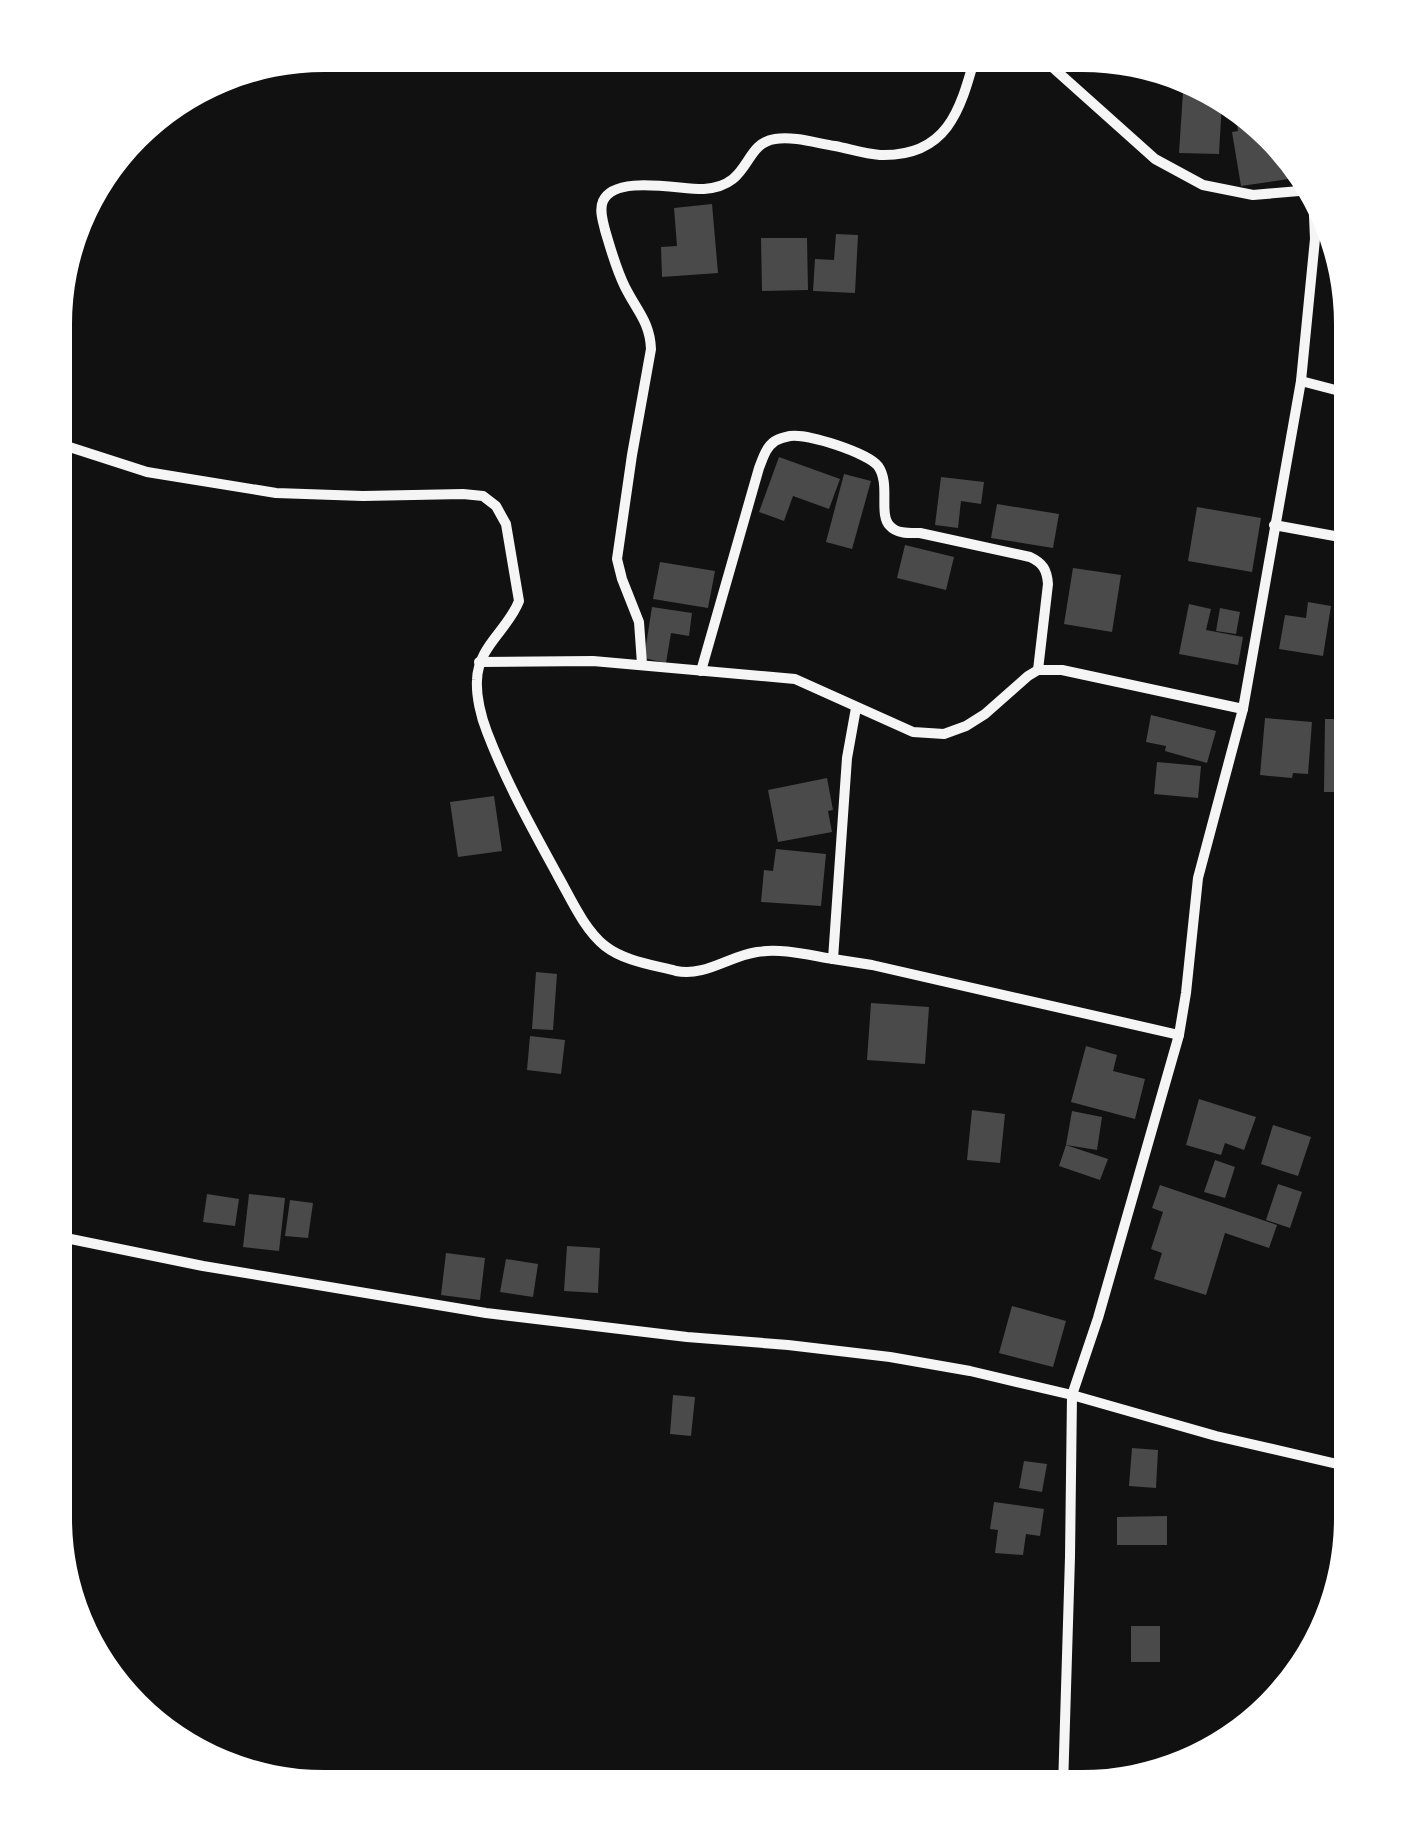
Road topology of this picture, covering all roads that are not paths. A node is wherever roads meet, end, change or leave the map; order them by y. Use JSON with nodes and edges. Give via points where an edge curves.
{"nodes":[{"id":1,"x":971,"y":72,"type":"edge"},
{"id":2,"x":1058,"y":72,"type":"edge"},
{"id":3,"x":1295,"y":192,"type":"edge"},
{"id":4,"x":1314,"y":231,"type":"edge"},
{"id":5,"x":1301,"y":381,"type":"junction"},
{"id":6,"x":1334,"y":390,"type":"edge"},
{"id":7,"x":72,"y":448,"type":"edge"},
{"id":8,"x":1274,"y":524,"type":"junction"},
{"id":9,"x":1334,"y":536,"type":"edge"},
{"id":10,"x":479,"y":662,"type":"junction"},
{"id":11,"x":642,"y":664,"type":"junction"},
{"id":12,"x":701,"y":670,"type":"junction"},
{"id":13,"x":1038,"y":670,"type":"junction"},
{"id":14,"x":856,"y":708,"type":"junction"},
{"id":15,"x":1243,"y":710,"type":"junction"},
{"id":16,"x":833,"y":960,"type":"junction"},
{"id":17,"x":1179,"y":1036,"type":"junction"},
{"id":18,"x":72,"y":1239,"type":"edge"},
{"id":19,"x":1072,"y":1395,"type":"junction"},
{"id":20,"x":1333,"y":1463,"type":"edge"},
{"id":21,"x":1063,"y":1770,"type":"edge"}],
"edges":[{"from":1,"to":11,"type":"street","via":[[951,125],[910,152],[877,154],[770,139],[722,185],[626,186],[602,202],[614,263],[651,332],[617,560],[639,622]]},
{"from":2,"to":3,"type":"street","via":[[1155,158],[1203,186],[1253,195]]},
{"from":4,"to":5,"type":"street"},
{"from":5,"to":6,"type":"street"},
{"from":5,"to":8,"type":"street"},
{"from":7,"to":10,"type":"street","via":[[147,472],[276,492],[483,496],[506,524],[519,600]]},
{"from":8,"to":9,"type":"street"},
{"from":8,"to":15,"type":"street"},
{"from":10,"to":11,"type":"street"},
{"from":10,"to":16,"type":"street","via":[[476,681],[487,732],[579,915],[603,945],[682,972],[778,950]]},
{"from":11,"to":12,"type":"street"},
{"from":12,"to":13,"type":"street","via":[[765,452],[790,436],[873,460],[884,480],[892,529],[1041,562],[1048,584]]},
{"from":12,"to":14,"type":"street","via":[[796,679]]},
{"from":13,"to":14,"type":"street","via":[[985,714],[944,734],[913,732]]},
{"from":13,"to":15,"type":"street"},
{"from":14,"to":16,"type":"street"},
{"from":15,"to":17,"type":"street","via":[[1198,878]]},
{"from":16,"to":17,"type":"street"},
{"from":17,"to":19,"type":"street"},
{"from":18,"to":19,"type":"street","via":[[486,1313],[890,1357]]},
{"from":19,"to":20,"type":"street"},
{"from":19,"to":21,"type":"street"}]}
